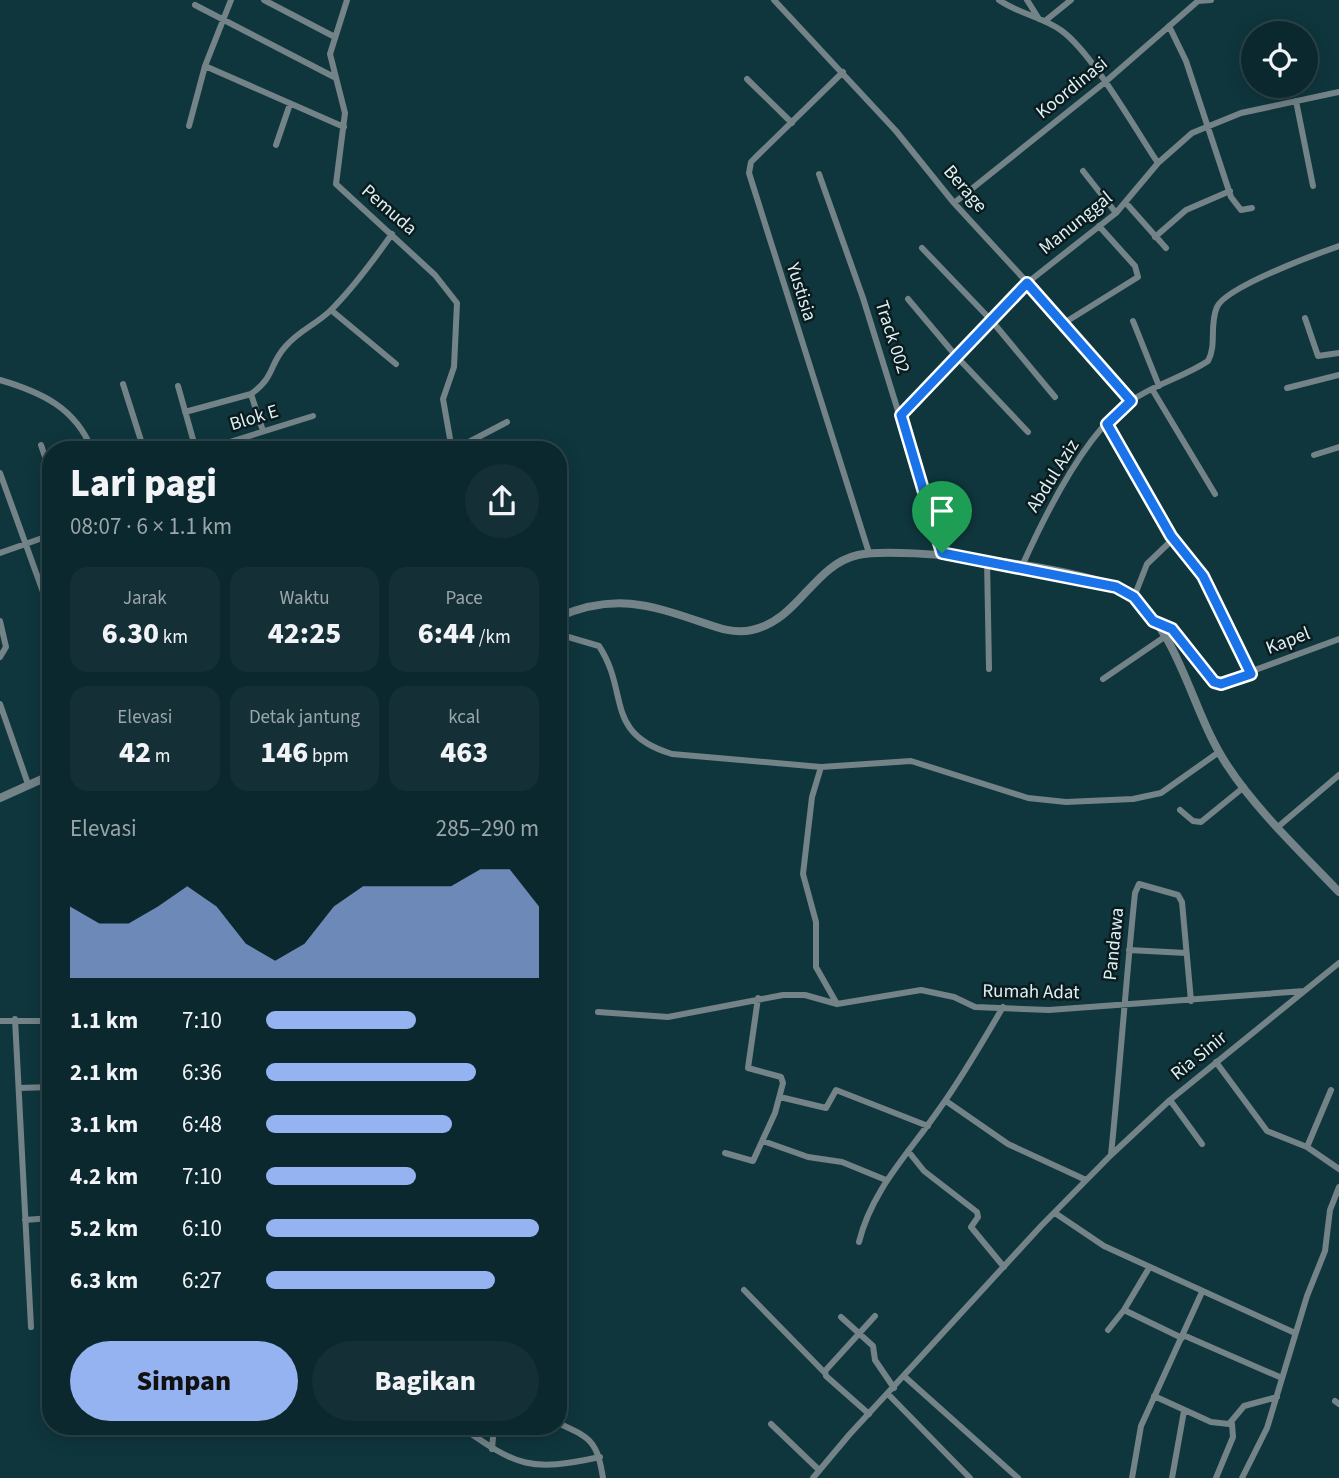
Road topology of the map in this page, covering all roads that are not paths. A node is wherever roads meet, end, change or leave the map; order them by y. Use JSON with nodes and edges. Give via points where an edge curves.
{"nodes":[{"id":1,"x":231,"y":0,"type":"edge"},
{"id":2,"x":264,"y":0,"type":"edge"},
{"id":3,"x":347,"y":0,"type":"edge"},
{"id":4,"x":774,"y":0,"type":"edge"},
{"id":5,"x":999,"y":0,"type":"edge"},
{"id":6,"x":1027,"y":0,"type":"edge"},
{"id":7,"x":1071,"y":0,"type":"edge"},
{"id":8,"x":1211,"y":0,"type":"edge"},
{"id":9,"x":1197,"y":1,"type":"edge"},
{"id":10,"x":195,"y":5,"type":"dead end"},
{"id":11,"x":223,"y":20,"type":"junction"},
{"id":12,"x":1042,"y":20,"type":"junction"},
{"id":13,"x":1169,"y":26,"type":"junction"},
{"id":14,"x":333,"y":36,"type":"junction"},
{"id":15,"x":205,"y":66,"type":"junction"},
{"id":16,"x":843,"y":72,"type":"junction"},
{"id":17,"x":337,"y":78,"type":"junction"},
{"id":18,"x":747,"y":79,"type":"dead end"},
{"id":19,"x":1104,"y":83,"type":"junction"},
{"id":20,"x":1339,"y":92,"type":"edge"},
{"id":21,"x":1296,"y":101,"type":"junction"},
{"id":22,"x":290,"y":104,"type":"junction"},
{"id":23,"x":344,"y":107,"type":"junction"},
{"id":24,"x":327,"y":120,"type":"junction"},
{"id":25,"x":792,"y":123,"type":"junction"},
{"id":26,"x":1207,"y":125,"type":"junction"},
{"id":27,"x":189,"y":126,"type":"dead end"},
{"id":28,"x":344,"y":127,"type":"junction"},
{"id":29,"x":276,"y":145,"type":"dead end"},
{"id":30,"x":1158,"y":163,"type":"junction"},
{"id":31,"x":1083,"y":171,"type":"dead end"},
{"id":32,"x":819,"y":174,"type":"dead end"},
{"id":33,"x":1313,"y":186,"type":"dead end"},
{"id":34,"x":1230,"y":191,"type":"junction"},
{"id":35,"x":954,"y":202,"type":"junction"},
{"id":36,"x":1126,"y":203,"type":"junction"},
{"id":37,"x":1252,"y":208,"type":"dead end"},
{"id":38,"x":1116,"y":213,"type":"junction"},
{"id":39,"x":1098,"y":226,"type":"junction"},
{"id":40,"x":392,"y":234,"type":"junction"},
{"id":41,"x":1155,"y":237,"type":"junction"},
{"id":42,"x":1339,"y":246,"type":"edge"},
{"id":43,"x":922,"y":248,"type":"dead end"},
{"id":44,"x":1166,"y":248,"type":"dead end"},
{"id":45,"x":1027,"y":283,"type":"junction"},
{"id":46,"x":908,"y":299,"type":"dead end"},
{"id":47,"x":331,"y":310,"type":"junction"},
{"id":48,"x":1305,"y":318,"type":"dead end"},
{"id":49,"x":991,"y":320,"type":"junction"},
{"id":50,"x":1133,"y":321,"type":"dead end"},
{"id":51,"x":1064,"y":323,"type":"junction"},
{"id":52,"x":1339,"y":353,"type":"edge"},
{"id":53,"x":956,"y":356,"type":"junction"},
{"id":54,"x":396,"y":364,"type":"dead end"},
{"id":55,"x":1339,"y":375,"type":"edge"},
{"id":56,"x":0,"y":380,"type":"edge"},
{"id":57,"x":123,"y":384,"type":"dead end"},
{"id":58,"x":178,"y":386,"type":"dead end"},
{"id":59,"x":1159,"y":386,"type":"junction"},
{"id":60,"x":1287,"y":388,"type":"dead end"},
{"id":61,"x":1152,"y":389,"type":"junction"},
{"id":62,"x":251,"y":394,"type":"junction"},
{"id":63,"x":1055,"y":397,"type":"dead end"},
{"id":64,"x":1131,"y":401,"type":"junction"},
{"id":65,"x":185,"y":412,"type":"junction"},
{"id":66,"x":901,"y":415,"type":"junction"},
{"id":67,"x":313,"y":416,"type":"dead end"},
{"id":68,"x":507,"y":422,"type":"dead end"},
{"id":69,"x":1107,"y":424,"type":"junction"},
{"id":70,"x":263,"y":431,"type":"junction"},
{"id":71,"x":1027,"y":432,"type":"dead end"},
{"id":72,"x":88,"y":441,"type":"edge"},
{"id":73,"x":141,"y":441,"type":"edge"},
{"id":74,"x":193,"y":441,"type":"edge"},
{"id":75,"x":232,"y":441,"type":"edge"},
{"id":76,"x":450,"y":441,"type":"edge"},
{"id":77,"x":471,"y":441,"type":"edge"},
{"id":78,"x":41,"y":445,"type":"dead end"},
{"id":79,"x":1339,"y":447,"type":"edge"},
{"id":80,"x":42,"y":448,"type":"edge"},
{"id":81,"x":1314,"y":455,"type":"dead end"},
{"id":82,"x":0,"y":473,"type":"edge"},
{"id":83,"x":1215,"y":494,"type":"dead end"},
{"id":84,"x":1171,"y":536,"type":"junction"},
{"id":85,"x":42,"y":538,"type":"edge"},
{"id":86,"x":26,"y":543,"type":"junction"},
{"id":87,"x":0,"y":553,"type":"edge"},
{"id":88,"x":869,"y":553,"type":"junction"},
{"id":89,"x":942,"y":553,"type":"junction"},
{"id":90,"x":987,"y":560,"type":"junction"},
{"id":91,"x":1022,"y":566,"type":"junction"},
{"id":92,"x":42,"y":588,"type":"edge"},
{"id":93,"x":1134,"y":597,"type":"junction"},
{"id":94,"x":567,"y":614,"type":"edge"},
{"id":95,"x":0,"y":621,"type":"edge"},
{"id":96,"x":1153,"y":621,"type":"junction"},
{"id":97,"x":567,"y":637,"type":"edge"},
{"id":98,"x":1163,"y":638,"type":"junction"},
{"id":99,"x":1339,"y":639,"type":"edge"},
{"id":100,"x":0,"y":657,"type":"edge"},
{"id":101,"x":989,"y":669,"type":"dead end"},
{"id":102,"x":1251,"y":674,"type":"junction"},
{"id":103,"x":1103,"y":679,"type":"dead end"},
{"id":104,"x":0,"y":704,"type":"edge"},
{"id":105,"x":1219,"y":752,"type":"junction"},
{"id":106,"x":821,"y":767,"type":"junction"},
{"id":107,"x":1339,"y":775,"type":"edge"},
{"id":108,"x":42,"y":779,"type":"edge"},
{"id":109,"x":28,"y":784,"type":"junction"},
{"id":110,"x":1244,"y":788,"type":"junction"},
{"id":111,"x":0,"y":797,"type":"edge"},
{"id":112,"x":1180,"y":810,"type":"dead end"},
{"id":113,"x":1279,"y":826,"type":"junction"},
{"id":114,"x":1338,"y":889,"type":"edge"},
{"id":115,"x":1129,"y":950,"type":"junction"},
{"id":116,"x":1186,"y":953,"type":"junction"},
{"id":117,"x":1339,"y":963,"type":"edge"},
{"id":118,"x":1304,"y":991,"type":"junction"},
{"id":119,"x":758,"y":998,"type":"junction"},
{"id":120,"x":1191,"y":1001,"type":"junction"},
{"id":121,"x":837,"y":1004,"type":"junction"},
{"id":122,"x":1003,"y":1006,"type":"junction"},
{"id":123,"x":1123,"y":1007,"type":"junction"},
{"id":124,"x":598,"y":1012,"type":"dead end"},
{"id":125,"x":15,"y":1019,"type":"junction"},
{"id":126,"x":42,"y":1020,"type":"edge"},
{"id":127,"x":0,"y":1021,"type":"edge"},
{"id":128,"x":1216,"y":1062,"type":"junction"},
{"id":129,"x":42,"y":1087,"type":"edge"},
{"id":130,"x":19,"y":1088,"type":"junction"},
{"id":131,"x":1331,"y":1090,"type":"dead end"},
{"id":132,"x":780,"y":1097,"type":"junction"},
{"id":133,"x":1170,"y":1100,"type":"junction"},
{"id":134,"x":946,"y":1101,"type":"junction"},
{"id":135,"x":928,"y":1126,"type":"junction"},
{"id":136,"x":763,"y":1141,"type":"junction"},
{"id":137,"x":1202,"y":1144,"type":"dead end"},
{"id":138,"x":1307,"y":1147,"type":"junction"},
{"id":139,"x":908,"y":1151,"type":"junction"},
{"id":140,"x":724,"y":1153,"type":"dead end"},
{"id":141,"x":1111,"y":1155,"type":"junction"},
{"id":142,"x":1339,"y":1169,"type":"edge"},
{"id":143,"x":886,"y":1180,"type":"junction"},
{"id":144,"x":1086,"y":1180,"type":"junction"},
{"id":145,"x":1339,"y":1187,"type":"edge"},
{"id":146,"x":1055,"y":1213,"type":"junction"},
{"id":147,"x":42,"y":1219,"type":"edge"},
{"id":148,"x":25,"y":1220,"type":"junction"},
{"id":149,"x":859,"y":1242,"type":"dead end"},
{"id":150,"x":1004,"y":1267,"type":"junction"},
{"id":151,"x":1149,"y":1268,"type":"junction"},
{"id":152,"x":744,"y":1290,"type":"dead end"},
{"id":153,"x":1202,"y":1292,"type":"junction"},
{"id":154,"x":1124,"y":1310,"type":"junction"},
{"id":155,"x":875,"y":1316,"type":"dead end"},
{"id":156,"x":841,"y":1317,"type":"dead end"},
{"id":157,"x":31,"y":1326,"type":"dead end"},
{"id":158,"x":1108,"y":1330,"type":"dead end"},
{"id":159,"x":859,"y":1333,"type":"junction"},
{"id":160,"x":1295,"y":1333,"type":"junction"},
{"id":161,"x":1182,"y":1337,"type":"junction"},
{"id":162,"x":825,"y":1373,"type":"junction"},
{"id":163,"x":905,"y":1377,"type":"junction"},
{"id":164,"x":1282,"y":1378,"type":"junction"},
{"id":165,"x":894,"y":1388,"type":"junction"},
{"id":166,"x":888,"y":1394,"type":"junction"},
{"id":167,"x":1154,"y":1396,"type":"junction"},
{"id":168,"x":1277,"y":1397,"type":"junction"},
{"id":169,"x":1184,"y":1411,"type":"junction"},
{"id":170,"x":869,"y":1414,"type":"junction"},
{"id":171,"x":771,"y":1424,"type":"dead end"},
{"id":172,"x":1232,"y":1424,"type":"junction"},
{"id":173,"x":567,"y":1428,"type":"edge"},
{"id":174,"x":473,"y":1435,"type":"edge"},
{"id":175,"x":493,"y":1435,"type":"edge"},
{"id":176,"x":492,"y":1449,"type":"junction"},
{"id":177,"x":600,"y":1457,"type":"junction"},
{"id":178,"x":819,"y":1470,"type":"junction"},
{"id":179,"x":603,"y":1478,"type":"edge"},
{"id":180,"x":813,"y":1478,"type":"edge"},
{"id":181,"x":970,"y":1478,"type":"edge"},
{"id":182,"x":1018,"y":1478,"type":"edge"},
{"id":183,"x":1132,"y":1478,"type":"edge"},
{"id":184,"x":1172,"y":1478,"type":"edge"},
{"id":185,"x":1216,"y":1478,"type":"edge"},
{"id":186,"x":1242,"y":1478,"type":"edge"}],
"edges":[{"from":1,"to":11,"type":"street"},
{"from":2,"to":14,"type":"street"},
{"from":3,"to":14,"type":"street","name":"Pemuda"},
{"from":4,"to":16,"type":"street","name":"Berage"},
{"from":5,"to":12,"type":"street"},
{"from":6,"to":12,"type":"street"},
{"from":7,"to":12,"type":"street"},
{"from":8,"to":9,"type":"street","name":"Koordinasi"},
{"from":9,"to":13,"type":"street","name":"Koordinasi"},
{"from":10,"to":11,"type":"street"},
{"from":11,"to":15,"type":"street"},
{"from":11,"to":17,"type":"street"},
{"from":12,"to":19,"type":"street","via":[[1074,43]]},
{"from":13,"to":19,"type":"street","name":"Koordinasi"},
{"from":13,"to":26,"type":"street"},
{"from":14,"to":17,"type":"street","name":"Pemuda","via":[[330,54]]},
{"from":15,"to":22,"type":"street"},
{"from":15,"to":27,"type":"street"},
{"from":16,"to":25,"type":"street","name":"Yustisia"},
{"from":16,"to":35,"type":"street","name":"Berage"},
{"from":17,"to":23,"type":"street","name":"Pemuda"},
{"from":18,"to":25,"type":"street"},
{"from":19,"to":30,"type":"street"},
{"from":19,"to":35,"type":"street","name":"Koordinasi"},
{"from":20,"to":21,"type":"street","name":"Manunggal"},
{"from":21,"to":26,"type":"street","name":"Manunggal"},
{"from":21,"to":33,"type":"street"},
{"from":22,"to":24,"type":"street"},
{"from":22,"to":29,"type":"street"},
{"from":23,"to":24,"type":"street","via":[[337,118]]},
{"from":23,"to":28,"type":"street","name":"Pemuda"},
{"from":24,"to":28,"type":"street"},
{"from":25,"to":88,"type":"street","name":"Yustisia","via":[[751,162],[750,181]]},
{"from":26,"to":30,"type":"street","name":"Manunggal"},
{"from":26,"to":34,"type":"street"},
{"from":28,"to":40,"type":"street","name":"Pemuda","via":[[336,184]]},
{"from":30,"to":36,"type":"street","name":"Manunggal"},
{"from":31,"to":38,"type":"street"},
{"from":32,"to":66,"type":"street","name":"Track 002"},
{"from":34,"to":37,"type":"street","via":[[1241,210]]},
{"from":34,"to":41,"type":"street","via":[[1186,210]]},
{"from":35,"to":45,"type":"street","name":"Berage"},
{"from":36,"to":38,"type":"street","name":"Manunggal"},
{"from":36,"to":41,"type":"street"},
{"from":38,"to":39,"type":"street","name":"Manunggal"},
{"from":39,"to":45,"type":"street","name":"Manunggal"},
{"from":39,"to":51,"type":"street","via":[[1135,266],[1138,276]]},
{"from":40,"to":47,"type":"street"},
{"from":40,"to":76,"type":"street","name":"Pemuda","via":[[444,284],[458,308],[454,367],[444,392]]},
{"from":41,"to":44,"type":"street"},
{"from":42,"to":59,"type":"street","name":"Abdul Aziz","via":[[1257,279],[1223,299],[1216,308],[1208,361]]},
{"from":43,"to":49,"type":"street"},
{"from":45,"to":49,"type":"street","name":"Manunggal"},
{"from":45,"to":51,"type":"street","name":"Berage"},
{"from":46,"to":53,"type":"street"},
{"from":47,"to":54,"type":"street"},
{"from":47,"to":62,"type":"street","via":[[287,344],[270,377]]},
{"from":48,"to":52,"type":"street","via":[[1318,356]]},
{"from":49,"to":53,"type":"street","name":"Manunggal"},
{"from":49,"to":63,"type":"street"},
{"from":50,"to":59,"type":"street"},
{"from":51,"to":64,"type":"street","name":"Berage"},
{"from":53,"to":66,"type":"street","name":"Manunggal"},
{"from":53,"to":71,"type":"street"},
{"from":55,"to":60,"type":"street"},
{"from":56,"to":72,"type":"street","via":[[44,396],[83,428]]},
{"from":57,"to":73,"type":"street"},
{"from":58,"to":65,"type":"street"},
{"from":59,"to":61,"type":"street","name":"Abdul Aziz"},
{"from":61,"to":64,"type":"street","name":"Abdul Aziz"},
{"from":61,"to":83,"type":"street"},
{"from":62,"to":65,"type":"street"},
{"from":62,"to":70,"type":"street"},
{"from":64,"to":69,"type":"street","name":"Abdul Aziz"},
{"from":65,"to":74,"type":"street"},
{"from":66,"to":89,"type":"street","name":"Track 002"},
{"from":67,"to":70,"type":"street","name":"Blok E"},
{"from":68,"to":77,"type":"street"},
{"from":69,"to":84,"type":"street"},
{"from":69,"to":91,"type":"street","name":"Abdul Aziz","via":[[1050,508]]},
{"from":70,"to":75,"type":"street","name":"Blok E"},
{"from":78,"to":80,"type":"street"},
{"from":79,"to":81,"type":"street"},
{"from":82,"to":86,"type":"street"},
{"from":84,"to":93,"type":"street","via":[[1170,545],[1147,564]]},
{"from":84,"to":102,"type":"street","via":[[1203,576]]},
{"from":85,"to":86,"type":"street"},
{"from":86,"to":87,"type":"street"},
{"from":86,"to":92,"type":"street"},
{"from":88,"to":89,"type":"street"},
{"from":88,"to":94,"type":"street","via":[[844,560],[788,612],[752,631],[723,630],[639,603],[591,605]]},
{"from":89,"to":90,"type":"street"},
{"from":90,"to":91,"type":"street"},
{"from":90,"to":101,"type":"street"},
{"from":91,"to":93,"type":"street","via":[[1108,583]]},
{"from":93,"to":96,"type":"street"},
{"from":95,"to":100,"type":"street","via":[[6,647]]},
{"from":96,"to":98,"type":"street"},
{"from":96,"to":102,"type":"street","name":"Kapel","via":[[1172,629],[1217,684]]},
{"from":97,"to":106,"type":"street","via":[[599,646],[619,692],[620,712],[631,731],[654,747],[672,754]]},
{"from":98,"to":103,"type":"street"},
{"from":98,"to":105,"type":"street"},
{"from":99,"to":102,"type":"street","name":"Kapel"},
{"from":104,"to":109,"type":"street"},
{"from":105,"to":106,"type":"street","via":[[1161,793],[1059,803],[1028,798],[911,761]]},
{"from":105,"to":110,"type":"street"},
{"from":106,"to":121,"type":"street","via":[[812,797],[803,874],[816,922],[816,967]]},
{"from":107,"to":113,"type":"street"},
{"from":108,"to":109,"type":"street"},
{"from":109,"to":111,"type":"street"},
{"from":110,"to":112,"type":"street","via":[[1201,822]]},
{"from":110,"to":113,"type":"street"},
{"from":113,"to":114,"type":"street"},
{"from":115,"to":116,"type":"street"},
{"from":115,"to":116,"type":"street","name":"Pandawa","via":[[1138,885],[1143,883],[1178,895],[1185,913]]},
{"from":115,"to":123,"type":"street","name":"Pandawa"},
{"from":116,"to":120,"type":"street"},
{"from":117,"to":118,"type":"street","name":"Ria Sinir"},
{"from":118,"to":120,"type":"street","name":"Rumah Adat"},
{"from":118,"to":128,"type":"street","name":"Ria Sinir"},
{"from":119,"to":121,"type":"street","name":"Rumah Adat","via":[[798,995]]},
{"from":119,"to":124,"type":"street","name":"Rumah Adat","via":[[668,1017]]},
{"from":119,"to":132,"type":"street","via":[[748,1068],[781,1077]]},
{"from":120,"to":123,"type":"street","name":"Rumah Adat"},
{"from":121,"to":122,"type":"street","name":"Rumah Adat","via":[[928,990],[975,1007]]},
{"from":122,"to":123,"type":"street","name":"Rumah Adat","via":[[1049,1010]]},
{"from":122,"to":134,"type":"street"},
{"from":123,"to":141,"type":"street","name":"Pandawa"},
{"from":125,"to":126,"type":"street"},
{"from":125,"to":127,"type":"street"},
{"from":125,"to":130,"type":"street"},
{"from":128,"to":133,"type":"street","name":"Ria Sinir"},
{"from":128,"to":138,"type":"street","via":[[1262,1125]]},
{"from":129,"to":130,"type":"street"},
{"from":130,"to":148,"type":"street"},
{"from":131,"to":138,"type":"street"},
{"from":132,"to":135,"type":"street","via":[[826,1108],[833,1092],[839,1091]]},
{"from":132,"to":136,"type":"street"},
{"from":133,"to":137,"type":"street"},
{"from":133,"to":141,"type":"street","name":"Ria Sinir"},
{"from":134,"to":135,"type":"street"},
{"from":134,"to":144,"type":"street","via":[[1008,1144]]},
{"from":135,"to":139,"type":"street"},
{"from":136,"to":140,"type":"street","via":[[751,1162]]},
{"from":136,"to":143,"type":"street","via":[[808,1157],[842,1162]]},
{"from":138,"to":142,"type":"street"},
{"from":139,"to":143,"type":"street"},
{"from":139,"to":150,"type":"street","via":[[925,1171],[977,1212],[971,1226]]},
{"from":141,"to":144,"type":"street","name":"Ria Sinir"},
{"from":143,"to":149,"type":"street","via":[[868,1211]]},
{"from":144,"to":146,"type":"street","name":"Ria Sinir"},
{"from":145,"to":160,"type":"street","via":[[1330,1210],[1325,1251]]},
{"from":146,"to":150,"type":"street","name":"Ria Sinir"},
{"from":146,"to":151,"type":"street","via":[[1104,1246]]},
{"from":147,"to":148,"type":"street"},
{"from":148,"to":157,"type":"street"},
{"from":150,"to":163,"type":"street","name":"Ria Sinir"},
{"from":151,"to":153,"type":"street"},
{"from":151,"to":154,"type":"street"},
{"from":152,"to":162,"type":"street"},
{"from":153,"to":160,"type":"street"},
{"from":153,"to":161,"type":"street"},
{"from":154,"to":158,"type":"street"},
{"from":154,"to":161,"type":"street"},
{"from":155,"to":159,"type":"street"},
{"from":156,"to":159,"type":"street"},
{"from":159,"to":162,"type":"street"},
{"from":159,"to":165,"type":"street","via":[[873,1346],[875,1360]]},
{"from":160,"to":164,"type":"street"},
{"from":161,"to":164,"type":"street"},
{"from":161,"to":167,"type":"street"},
{"from":162,"to":170,"type":"street"},
{"from":163,"to":165,"type":"street","name":"Ria Sinir"},
{"from":163,"to":182,"type":"street"},
{"from":164,"to":168,"type":"street"},
{"from":165,"to":166,"type":"street","name":"Ria Sinir"},
{"from":166,"to":170,"type":"street","name":"Ria Sinir"},
{"from":166,"to":181,"type":"street"},
{"from":167,"to":169,"type":"street"},
{"from":167,"to":183,"type":"street","via":[[1141,1426]]},
{"from":168,"to":172,"type":"street","via":[[1244,1406]]},
{"from":168,"to":186,"type":"street"},
{"from":169,"to":172,"type":"street","via":[[1211,1422]]},
{"from":169,"to":184,"type":"street"},
{"from":170,"to":178,"type":"street","name":"Ria Sinir"},
{"from":171,"to":178,"type":"street"},
{"from":172,"to":185,"type":"street","via":[[1233,1437]]},
{"from":173,"to":177,"type":"street","via":[[592,1440]]},
{"from":174,"to":176,"type":"street"},
{"from":175,"to":176,"type":"street"},
{"from":176,"to":177,"type":"street","via":[[526,1465],[566,1465]]},
{"from":177,"to":179,"type":"street"},
{"from":178,"to":180,"type":"street","name":"Ria Sinir"}]}
